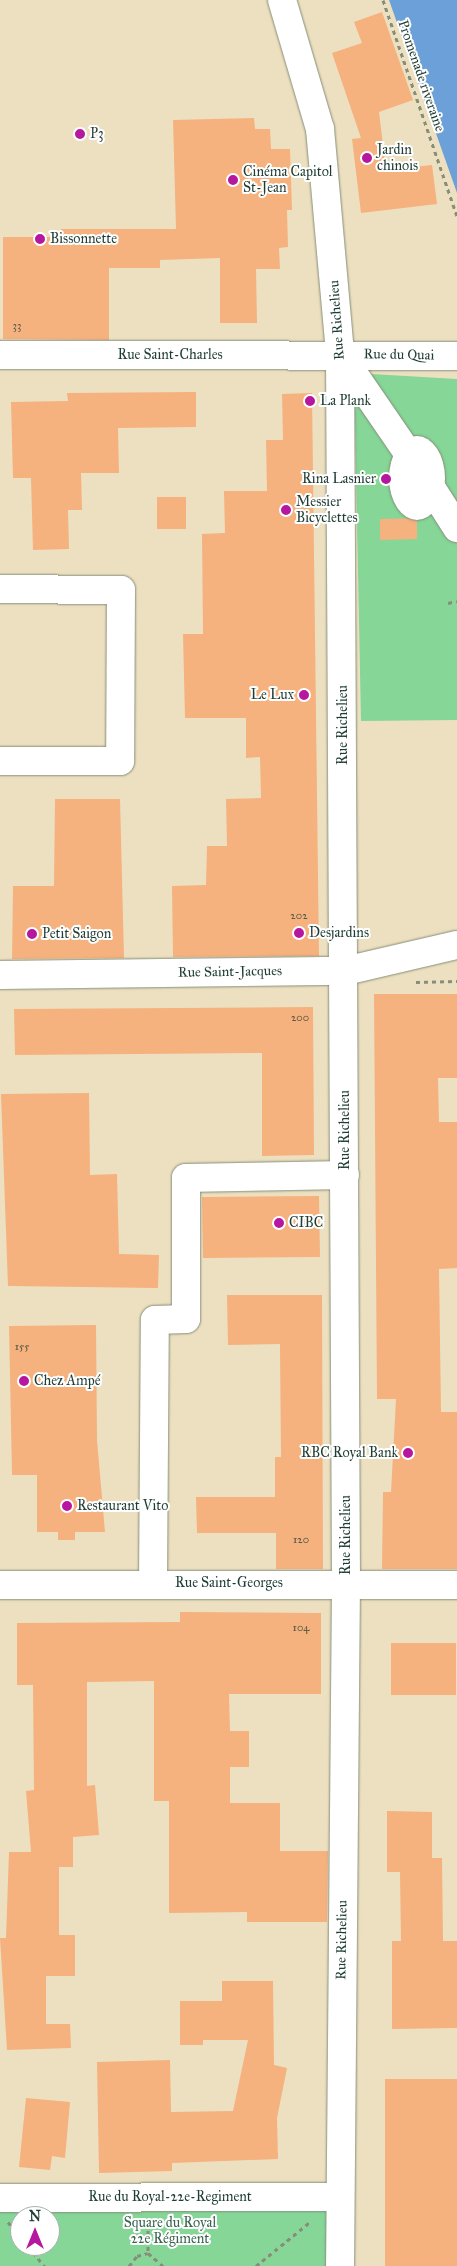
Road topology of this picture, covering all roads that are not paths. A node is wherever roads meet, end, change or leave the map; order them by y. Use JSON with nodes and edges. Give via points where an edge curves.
{"nodes":[{"id":1,"x":282,"y":0,"type":"edge"},
{"id":2,"x":340,"y":354,"type":"junction"},
{"id":3,"x":0,"y":356,"type":"edge"},
{"id":4,"x":457,"y":356,"type":"edge"},
{"id":5,"x":457,"y":528,"type":"edge"},
{"id":6,"x":0,"y":589,"type":"edge"},
{"id":7,"x":0,"y":761,"type":"edge"},
{"id":8,"x":457,"y":945,"type":"edge"},
{"id":9,"x":345,"y":971,"type":"junction"},
{"id":10,"x":0,"y":975,"type":"edge"},
{"id":11,"x":345,"y":1175,"type":"junction"},
{"id":12,"x":346,"y":1583,"type":"junction"},
{"id":13,"x":153,"y":1584,"type":"junction"},
{"id":14,"x":0,"y":1585,"type":"edge"},
{"id":15,"x":457,"y":1585,"type":"edge"},
{"id":16,"x":340,"y":2197,"type":"junction"},
{"id":17,"x":0,"y":2198,"type":"edge"},
{"id":18,"x":340,"y":2266,"type":"edge"}],
"edges":[{"from":1,"to":2,"type":"street","name":"Rue Richelieu","via":[[320,129]]},
{"from":2,"to":3,"type":"street","name":"Rue Saint-Charles"},
{"from":2,"to":4,"type":"street","name":"Rue du Quai"},
{"from":2,"to":5,"type":"street"},
{"from":2,"to":9,"type":"street","name":"Rue Richelieu"},
{"from":6,"to":7,"type":"street","via":[[121,590],[120,761]]},
{"from":8,"to":9,"type":"street","name":"Rue Saint-Jacques"},
{"from":9,"to":10,"type":"street","name":"Rue Saint-Jacques"},
{"from":9,"to":11,"type":"street","name":"Rue Richelieu"},
{"from":11,"to":12,"type":"street","name":"Rue Richelieu"},
{"from":11,"to":13,"type":"street","via":[[186,1178],[186,1319],[155,1320]]},
{"from":12,"to":13,"type":"street","name":"Rue Saint-Georges"},
{"from":12,"to":15,"type":"street","name":"Rue Saint-Georges"},
{"from":12,"to":16,"type":"street","name":"Rue Richelieu"},
{"from":13,"to":14,"type":"street","name":"Rue Saint-Georges"},
{"from":16,"to":17,"type":"street","name":"Rue du Royal-22e-Regiment"},
{"from":16,"to":18,"type":"street","name":"Rue Richelieu"}]}
